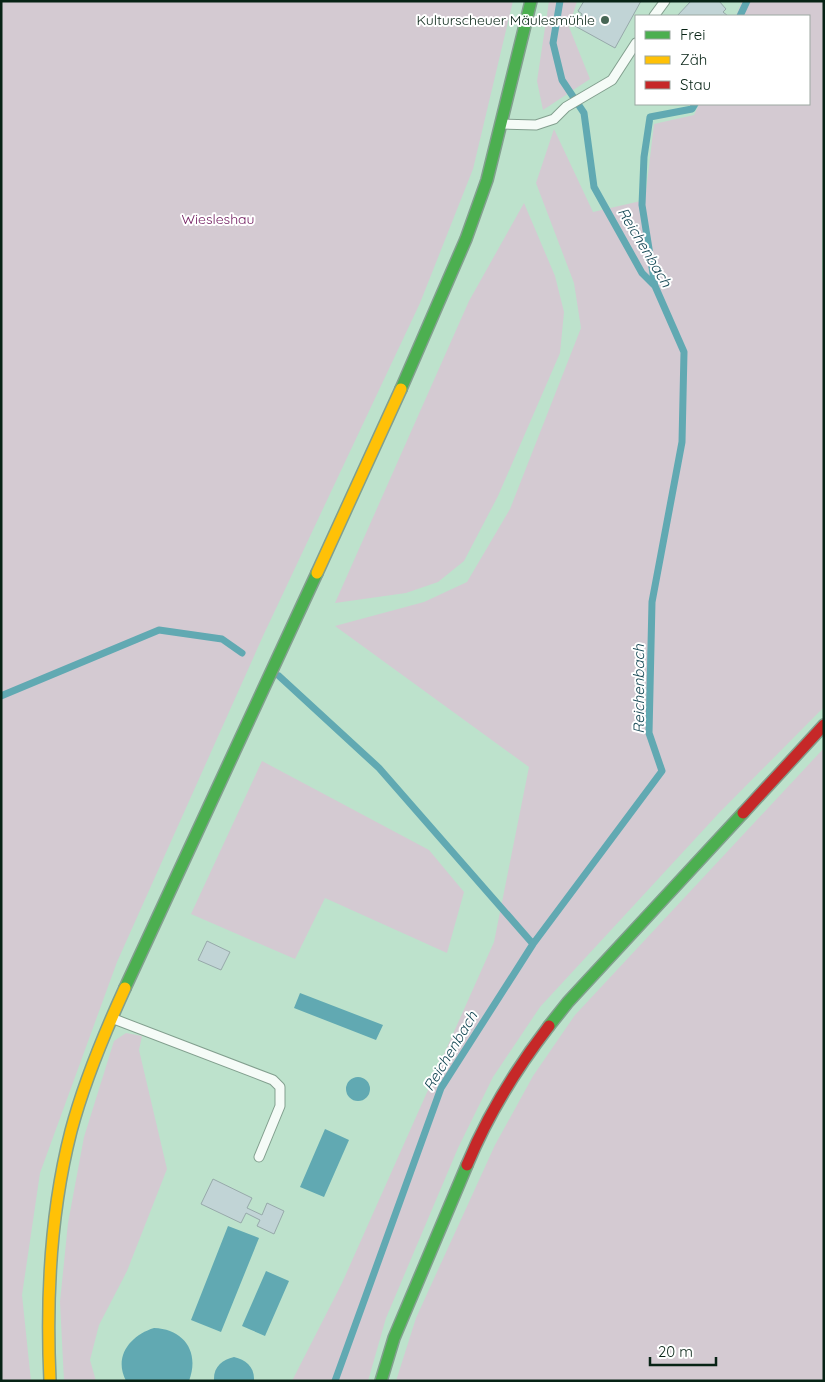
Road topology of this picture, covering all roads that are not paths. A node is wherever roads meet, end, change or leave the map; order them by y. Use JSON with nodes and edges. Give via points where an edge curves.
{"nodes":[{"id":1,"x":531,"y":1,"type":"edge"},
{"id":2,"x":665,"y":1,"type":"edge"},
{"id":3,"x":655,"y":15,"type":"edge"},
{"id":4,"x":635,"y":45,"type":"edge"},
{"id":5,"x":502,"y":124,"type":"junction"},
{"id":6,"x":824,"y":725,"type":"edge"},
{"id":7,"x":111,"y":1018,"type":"junction"},
{"id":8,"x":259,"y":1157,"type":"dead end"},
{"id":9,"x":50,"y":1381,"type":"edge"},
{"id":10,"x":381,"y":1381,"type":"edge"}],
"edges":[{"from":1,"to":5,"type":"street"},
{"from":2,"to":3,"type":"lane"},
{"from":4,"to":5,"type":"lane","via":[[612,80],[566,107],[554,119],[536,125]]},
{"from":5,"to":7,"type":"street","via":[[466,239],[431,320]]},
{"from":6,"to":10,"type":"street","via":[[573,996],[523,1060],[475,1144],[394,1338]]},
{"from":7,"to":8,"type":"lane","via":[[273,1080],[280,1087],[280,1106]]},
{"from":7,"to":9,"type":"street","via":[[82,1097],[61,1176],[48,1273],[46,1321]]}]}
